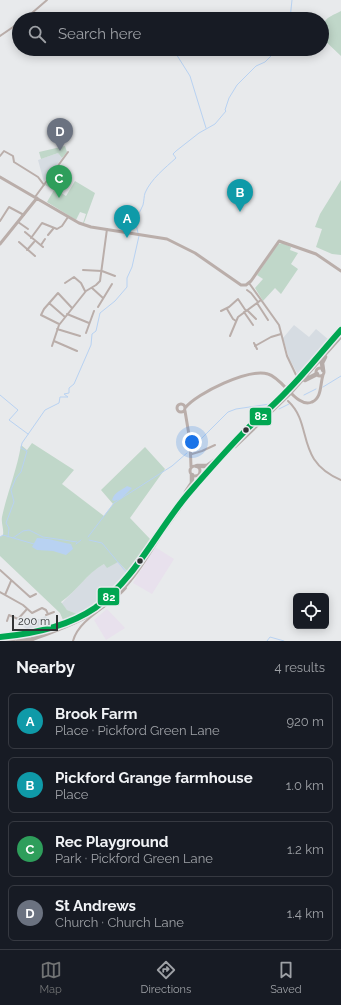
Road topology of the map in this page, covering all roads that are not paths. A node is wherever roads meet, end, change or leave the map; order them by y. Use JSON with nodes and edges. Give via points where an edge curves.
{"nodes":[{"id":1,"x":47,"y":0,"type":"edge"},
{"id":2,"x":33,"y":12,"type":"edge"},
{"id":3,"x":12,"y":28,"type":"edge"},
{"id":4,"x":0,"y":36,"type":"edge"},
{"id":5,"x":68,"y":152,"type":"dead end"},
{"id":6,"x":0,"y":156,"type":"edge"},
{"id":7,"x":0,"y":177,"type":"edge"},
{"id":8,"x":44,"y":185,"type":"junction"},
{"id":9,"x":36,"y":198,"type":"junction"},
{"id":10,"x":24,"y":215,"type":"junction"},
{"id":11,"x":68,"y":217,"type":"junction"},
{"id":12,"x":40,"y":219,"type":"dead end"},
{"id":13,"x":0,"y":220,"type":"edge"},
{"id":14,"x":18,"y":222,"type":"junction"},
{"id":15,"x":44,"y":222,"type":"junction"},
{"id":16,"x":28,"y":229,"type":"dead end"},
{"id":17,"x":53,"y":229,"type":"junction"},
{"id":18,"x":107,"y":229,"type":"junction"},
{"id":19,"x":25,"y":232,"type":"dead end"},
{"id":20,"x":48,"y":235,"type":"dead end"},
{"id":21,"x":31,"y":238,"type":"junction"},
{"id":22,"x":45,"y":239,"type":"dead end"},
{"id":23,"x":35,"y":241,"type":"junction"},
{"id":24,"x":19,"y":242,"type":"dead end"},
{"id":25,"x":0,"y":244,"type":"edge"},
{"id":26,"x":27,"y":250,"type":"junction"},
{"id":27,"x":35,"y":256,"type":"dead end"},
{"id":28,"x":83,"y":270,"type":"dead end"},
{"id":29,"x":102,"y":271,"type":"junction"},
{"id":30,"x":341,"y":271,"type":"edge"},
{"id":31,"x":114,"y":276,"type":"dead end"},
{"id":32,"x":249,"y":283,"type":"junction"},
{"id":33,"x":65,"y":284,"type":"dead end"},
{"id":34,"x":112,"y":284,"type":"dead end"},
{"id":35,"x":92,"y":288,"type":"junction"},
{"id":36,"x":247,"y":290,"type":"dead end"},
{"id":37,"x":85,"y":291,"type":"junction"},
{"id":38,"x":103,"y":298,"type":"junction"},
{"id":39,"x":260,"y":300,"type":"junction"},
{"id":40,"x":257,"y":302,"type":"junction"},
{"id":41,"x":49,"y":303,"type":"junction"},
{"id":42,"x":98,"y":307,"type":"dead end"},
{"id":43,"x":72,"y":308,"type":"junction"},
{"id":44,"x":227,"y":309,"type":"junction"},
{"id":45,"x":94,"y":311,"type":"dead end"},
{"id":46,"x":222,"y":311,"type":"dead end"},
{"id":47,"x":246,"y":311,"type":"junction"},
{"id":48,"x":67,"y":314,"type":"junction"},
{"id":49,"x":65,"y":317,"type":"junction"},
{"id":50,"x":256,"y":319,"type":"dead end"},
{"id":51,"x":268,"y":320,"type":"dead end"},
{"id":52,"x":236,"y":321,"type":"junction"},
{"id":53,"x":89,"y":323,"type":"junction"},
{"id":54,"x":60,"y":324,"type":"junction"},
{"id":55,"x":253,"y":325,"type":"dead end"},
{"id":56,"x":57,"y":329,"type":"junction"},
{"id":57,"x":341,"y":330,"type":"edge"},
{"id":58,"x":86,"y":333,"type":"dead end"},
{"id":59,"x":281,"y":334,"type":"junction"},
{"id":60,"x":80,"y":336,"type":"dead end"},
{"id":61,"x":230,"y":336,"type":"dead end"},
{"id":62,"x":341,"y":337,"type":"edge"},
{"id":63,"x":54,"y":341,"type":"junction"},
{"id":64,"x":52,"y":346,"type":"dead end"},
{"id":65,"x":257,"y":349,"type":"dead end"},
{"id":66,"x":77,"y":351,"type":"dead end"},
{"id":67,"x":323,"y":370,"type":"junction"},
{"id":68,"x":319,"y":375,"type":"junction"},
{"id":69,"x":297,"y":377,"type":"dead end"},
{"id":70,"x":296,"y":387,"type":"junction"},
{"id":71,"x":288,"y":401,"type":"dead end"},
{"id":72,"x":215,"y":445,"type":"dead end"},
{"id":73,"x":230,"y":447,"type":"junction"},
{"id":74,"x":192,"y":454,"type":"junction"},
{"id":75,"x":192,"y":460,"type":"junction"},
{"id":76,"x":197,"y":466,"type":"junction"},
{"id":77,"x":191,"y":467,"type":"junction"},
{"id":78,"x":192,"y":475,"type":"junction"},
{"id":79,"x":341,"y":480,"type":"edge"},
{"id":80,"x":173,"y":512,"type":"junction"},
{"id":81,"x":1,"y":569,"type":"edge"},
{"id":82,"x":136,"y":576,"type":"dead end"},
{"id":83,"x":11,"y":580,"type":"junction"},
{"id":84,"x":0,"y":592,"type":"edge"},
{"id":85,"x":36,"y":594,"type":"dead end"},
{"id":86,"x":5,"y":596,"type":"junction"},
{"id":87,"x":27,"y":608,"type":"junction"},
{"id":88,"x":95,"y":610,"type":"junction"},
{"id":89,"x":54,"y":612,"type":"dead end"},
{"id":90,"x":7,"y":621,"type":"dead end"},
{"id":91,"x":34,"y":635,"type":"junction"},
{"id":92,"x":0,"y":637,"type":"edge"},
{"id":93,"x":0,"y":641,"type":"edge"},
{"id":94,"x":18,"y":641,"type":"edge"},
{"id":95,"x":27,"y":641,"type":"edge"},
{"id":96,"x":73,"y":641,"type":"edge"}],
"edges":[{"from":1,"to":2,"type":"street"},
{"from":3,"to":4,"type":"street"},
{"from":5,"to":8,"type":"street"},
{"from":6,"to":8,"type":"street","via":[[4,152],[13,156],[14,162],[38,177]]},
{"from":7,"to":9,"type":"street"},
{"from":8,"to":9,"type":"street"},
{"from":9,"to":10,"type":"street"},
{"from":9,"to":11,"type":"street"},
{"from":10,"to":13,"type":"street","via":[[9,207]]},
{"from":10,"to":14,"type":"street"},
{"from":11,"to":17,"type":"street","via":[[62,226]]},
{"from":11,"to":18,"type":"street","via":[[91,227]]},
{"from":12,"to":15,"type":"street"},
{"from":14,"to":16,"type":"street"},
{"from":14,"to":25,"type":"street"},
{"from":15,"to":17,"type":"street"},
{"from":15,"to":21,"type":"street"},
{"from":17,"to":20,"type":"street"},
{"from":18,"to":29,"type":"street"},
{"from":18,"to":32,"type":"street","via":[[167,239],[206,260],[239,284]]},
{"from":19,"to":21,"type":"street"},
{"from":21,"to":23,"type":"street"},
{"from":22,"to":23,"type":"street","via":[[42,246]]},
{"from":23,"to":26,"type":"street"},
{"from":24,"to":26,"type":"street"},
{"from":26,"to":27,"type":"street"},
{"from":28,"to":29,"type":"street"},
{"from":29,"to":31,"type":"street"},
{"from":29,"to":35,"type":"street","via":[[99,282]]},
{"from":30,"to":32,"type":"street","via":[[316,254],[279,241]]},
{"from":32,"to":39,"type":"street"},
{"from":33,"to":37,"type":"street","via":[[74,277]]},
{"from":34,"to":38,"type":"street"},
{"from":35,"to":37,"type":"street"},
{"from":35,"to":38,"type":"street"},
{"from":36,"to":40,"type":"street"},
{"from":37,"to":43,"type":"street"},
{"from":38,"to":42,"type":"street"},
{"from":39,"to":40,"type":"street"},
{"from":39,"to":59,"type":"street","via":[[279,325]]},
{"from":40,"to":47,"type":"street"},
{"from":40,"to":51,"type":"street"},
{"from":41,"to":43,"type":"street","via":[[59,293]]},
{"from":41,"to":49,"type":"street"},
{"from":41,"to":54,"type":"street","via":[[41,314],[47,320]]},
{"from":43,"to":48,"type":"street"},
{"from":44,"to":46,"type":"street"},
{"from":44,"to":47,"type":"street","via":[[238,299]]},
{"from":44,"to":52,"type":"street"},
{"from":45,"to":53,"type":"street"},
{"from":47,"to":50,"type":"street"},
{"from":47,"to":52,"type":"street"},
{"from":47,"to":55,"type":"street"},
{"from":48,"to":49,"type":"street"},
{"from":48,"to":53,"type":"street"},
{"from":49,"to":54,"type":"street"},
{"from":52,"to":61,"type":"street"},
{"from":53,"to":58,"type":"street"},
{"from":54,"to":56,"type":"street"},
{"from":56,"to":60,"type":"street"},
{"from":56,"to":63,"type":"street"},
{"from":57,"to":73,"type":"highway","via":[[293,385]]},
{"from":59,"to":65,"type":"street","via":[[255,345]]},
{"from":59,"to":69,"type":"street","via":[[287,356]]},
{"from":62,"to":67,"type":"highway","via":[[323,361]]},
{"from":62,"to":70,"type":"highway"},
{"from":63,"to":64,"type":"street"},
{"from":63,"to":66,"type":"street"},
{"from":67,"to":68,"type":"street"},
{"from":67,"to":68,"type":"street","via":[[318,369]]},
{"from":68,"to":70,"type":"highway","via":[[309,377]]},
{"from":68,"to":74,"type":"street","via":[[319,395],[314,402],[304,403],[278,378],[269,374],[253,373],[229,381],[189,403],[184,409]]},
{"from":70,"to":88,"type":"highway","via":[[240,440],[214,469],[173,517],[129,582],[115,598]]},
{"from":71,"to":79,"type":"street","via":[[296,412],[313,459],[324,470]]},
{"from":72,"to":74,"type":"street"},
{"from":73,"to":76,"type":"highway","via":[[208,466]]},
{"from":73,"to":80,"type":"highway"},
{"from":74,"to":75,"type":"street"},
{"from":75,"to":76,"type":"street"},
{"from":75,"to":77,"type":"street"},
{"from":76,"to":77,"type":"street"},
{"from":76,"to":78,"type":"street","via":[[199,474]]},
{"from":77,"to":78,"type":"street"},
{"from":78,"to":80,"type":"highway","via":[[190,486]]},
{"from":80,"to":88,"type":"highway","via":[[126,580]]},
{"from":81,"to":83,"type":"street"},
{"from":82,"to":96,"type":"street","via":[[112,602],[78,628]]},
{"from":83,"to":85,"type":"street","via":[[30,596]]},
{"from":83,"to":86,"type":"street"},
{"from":84,"to":86,"type":"street"},
{"from":86,"to":87,"type":"street"},
{"from":87,"to":89,"type":"street","via":[[34,612],[44,608],[47,614]]},
{"from":87,"to":90,"type":"street","via":[[18,619],[9,614]]},
{"from":88,"to":91,"type":"highway","via":[[70,624]]},
{"from":91,"to":92,"type":"highway"},
{"from":91,"to":93,"type":"highway"},
{"from":91,"to":94,"type":"highway"},
{"from":91,"to":95,"type":"highway"}]}
